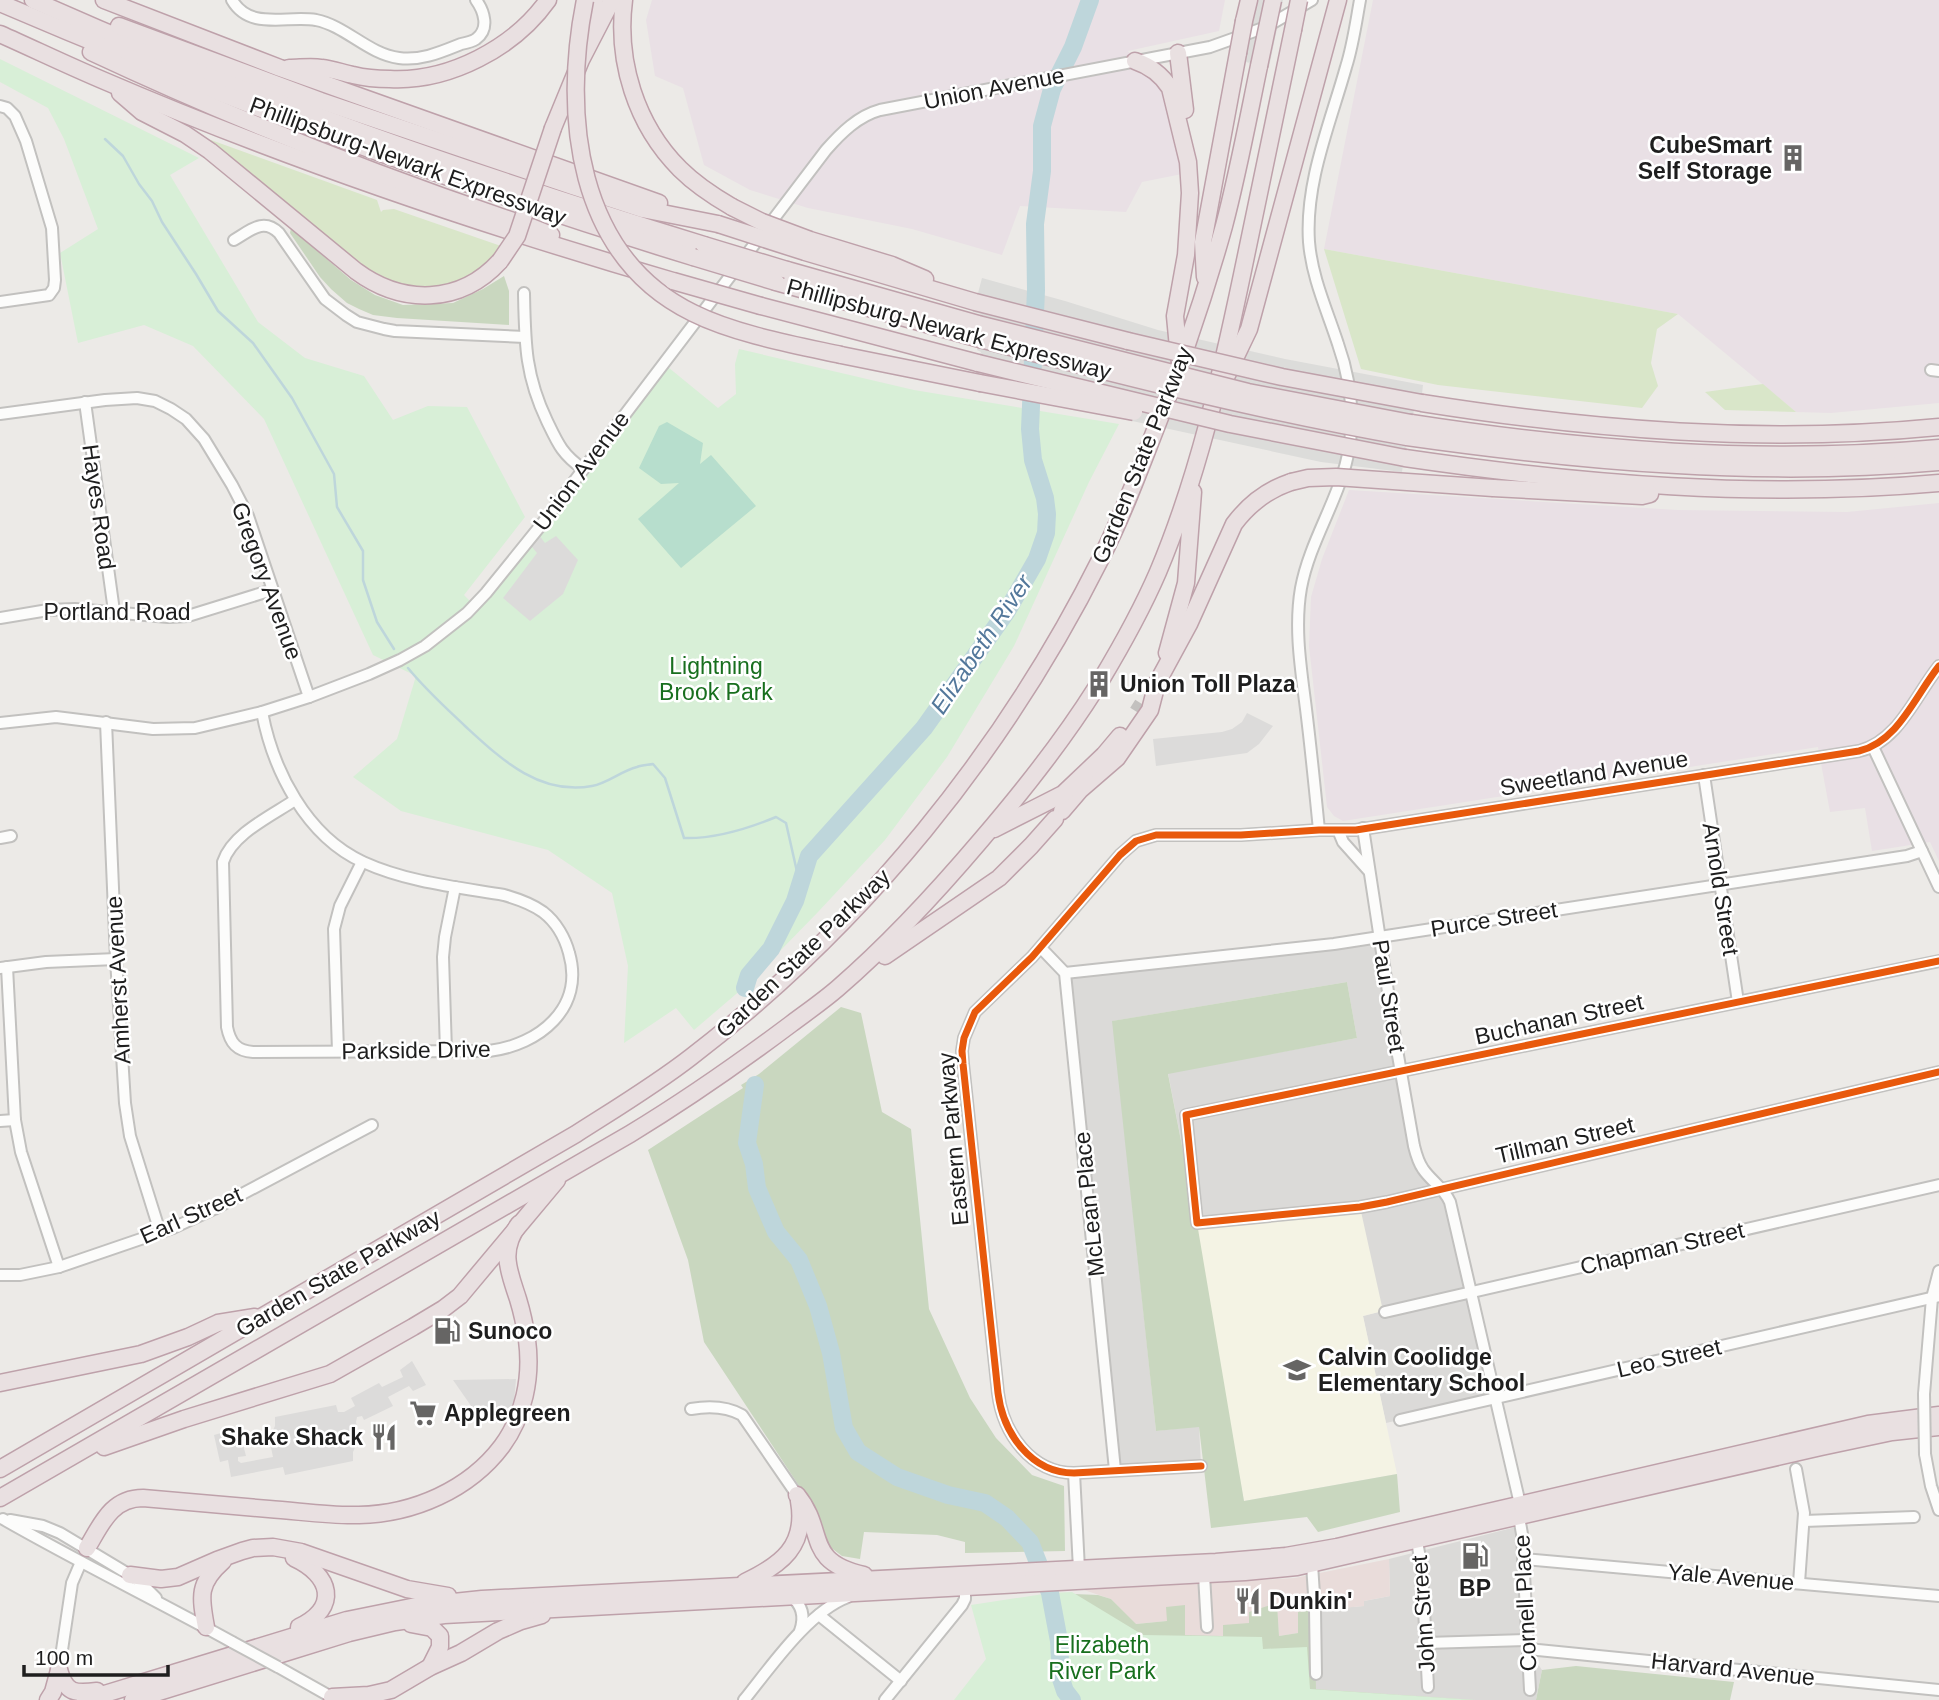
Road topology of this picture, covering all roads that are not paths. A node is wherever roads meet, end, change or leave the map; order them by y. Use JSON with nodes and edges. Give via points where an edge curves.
{"nodes":[{"id":1,"x":33,"y":0,"type":"edge"},
{"id":2,"x":55,"y":0,"type":"edge"},
{"id":3,"x":104,"y":0,"type":"edge"},
{"id":4,"x":232,"y":0,"type":"edge"},
{"id":5,"x":476,"y":0,"type":"edge"},
{"id":6,"x":548,"y":0,"type":"edge"},
{"id":7,"x":585,"y":0,"type":"edge"},
{"id":8,"x":595,"y":0,"type":"edge"},
{"id":9,"x":612,"y":0,"type":"edge"},
{"id":10,"x":624,"y":0,"type":"edge"},
{"id":11,"x":1249,"y":0,"type":"edge"},
{"id":12,"x":1273,"y":0,"type":"edge"},
{"id":13,"x":1299,"y":0,"type":"edge"},
{"id":14,"x":1312,"y":0,"type":"edge"},
{"id":15,"x":1338,"y":0,"type":"edge"},
{"id":16,"x":0,"y":3,"type":"edge"},
{"id":17,"x":1358,"y":4,"type":"edge"},
{"id":18,"x":0,"y":10,"type":"edge"},
{"id":19,"x":0,"y":34,"type":"edge"},
{"id":20,"x":1178,"y":53,"type":"junction"},
{"id":21,"x":1135,"y":61,"type":"junction"},
{"id":22,"x":280,"y":68,"type":"junction"},
{"id":23,"x":107,"y":83,"type":"junction"},
{"id":24,"x":0,"y":106,"type":"edge"},
{"id":25,"x":553,"y":128,"type":"junction"},
{"id":26,"x":1188,"y":162,"type":"junction"},
{"id":27,"x":718,"y":224,"type":"junction"},
{"id":28,"x":234,"y":240,"type":"dead end"},
{"id":29,"x":807,"y":246,"type":"junction"},
{"id":30,"x":698,"y":251,"type":"junction"},
{"id":31,"x":618,"y":265,"type":"junction"},
{"id":32,"x":1205,"y":290,"type":"junction"},
{"id":33,"x":524,"y":293,"type":"dead end"},
{"id":34,"x":0,"y":302,"type":"edge"},
{"id":35,"x":525,"y":337,"type":"junction"},
{"id":36,"x":1180,"y":367,"type":"junction"},
{"id":37,"x":85,"y":402,"type":"junction"},
{"id":38,"x":1213,"y":406,"type":"junction"},
{"id":39,"x":0,"y":414,"type":"edge"},
{"id":40,"x":1230,"y":424,"type":"junction"},
{"id":41,"x":1939,"y":426,"type":"edge"},
{"id":42,"x":1409,"y":430,"type":"junction"},
{"id":43,"x":1939,"y":448,"type":"edge"},
{"id":44,"x":1939,"y":462,"type":"edge"},
{"id":45,"x":583,"y":469,"type":"junction"},
{"id":46,"x":1194,"y":470,"type":"junction"},
{"id":47,"x":1939,"y":483,"type":"edge"},
{"id":48,"x":1680,"y":488,"type":"junction"},
{"id":49,"x":272,"y":590,"type":"junction"},
{"id":50,"x":114,"y":611,"type":"junction"},
{"id":51,"x":0,"y":618,"type":"edge"},
{"id":52,"x":1939,"y":666,"type":"edge"},
{"id":53,"x":1160,"y":678,"type":"junction"},
{"id":54,"x":309,"y":696,"type":"junction"},
{"id":55,"x":262,"y":712,"type":"junction"},
{"id":56,"x":106,"y":722,"type":"junction"},
{"id":57,"x":0,"y":723,"type":"edge"},
{"id":58,"x":1872,"y":747,"type":"junction"},
{"id":59,"x":1704,"y":775,"type":"junction"},
{"id":60,"x":295,"y":800,"type":"junction"},
{"id":61,"x":1363,"y":828,"type":"junction"},
{"id":62,"x":1320,"y":830,"type":"junction"},
{"id":63,"x":1338,"y":830,"type":"junction"},
{"id":64,"x":988,"y":832,"type":"junction"},
{"id":65,"x":1922,"y":851,"type":"junction"},
{"id":66,"x":362,"y":862,"type":"junction"},
{"id":67,"x":1370,"y":876,"type":"junction"},
{"id":68,"x":1720,"y":885,"type":"junction"},
{"id":69,"x":455,"y":887,"type":"junction"},
{"id":70,"x":1939,"y":887,"type":"edge"},
{"id":71,"x":1379,"y":937,"type":"junction"},
{"id":72,"x":1041,"y":948,"type":"junction"},
{"id":73,"x":116,"y":959,"type":"junction"},
{"id":74,"x":1939,"y":961,"type":"edge"},
{"id":75,"x":4,"y":968,"type":"edge"},
{"id":76,"x":1065,"y":973,"type":"junction"},
{"id":77,"x":837,"y":989,"type":"junction"},
{"id":78,"x":1738,"y":1002,"type":"junction"},
{"id":79,"x":338,"y":1051,"type":"junction"},
{"id":80,"x":446,"y":1051,"type":"junction"},
{"id":81,"x":1401,"y":1071,"type":"junction"},
{"id":82,"x":1939,"y":1072,"type":"edge"},
{"id":83,"x":15,"y":1120,"type":"junction"},
{"id":84,"x":0,"y":1121,"type":"edge"},
{"id":85,"x":372,"y":1125,"type":"dead end"},
{"id":86,"x":562,"y":1173,"type":"junction"},
{"id":87,"x":1939,"y":1185,"type":"edge"},
{"id":88,"x":1442,"y":1189,"type":"junction"},
{"id":89,"x":1197,"y":1223,"type":"joint"},
{"id":90,"x":519,"y":1224,"type":"junction"},
{"id":91,"x":160,"y":1232,"type":"junction"},
{"id":92,"x":59,"y":1267,"type":"junction"},
{"id":93,"x":1939,"y":1271,"type":"edge"},
{"id":94,"x":0,"y":1275,"type":"edge"},
{"id":95,"x":1470,"y":1292,"type":"junction"},
{"id":96,"x":1936,"y":1297,"type":"edge"},
{"id":97,"x":1385,"y":1312,"type":"dead end"},
{"id":98,"x":265,"y":1315,"type":"junction"},
{"id":99,"x":0,"y":1383,"type":"edge"},
{"id":100,"x":1496,"y":1398,"type":"junction"},
{"id":101,"x":691,"y":1409,"type":"dead end"},
{"id":102,"x":1939,"y":1415,"type":"edge"},
{"id":103,"x":1400,"y":1420,"type":"dead end"},
{"id":104,"x":1939,"y":1427,"type":"edge"},
{"id":105,"x":68,"y":1459,"type":"junction"},
{"id":106,"x":1201,"y":1466,"type":"dead end"},
{"id":107,"x":0,"y":1469,"type":"edge"},
{"id":108,"x":1796,"y":1469,"type":"dead end"},
{"id":109,"x":1115,"y":1470,"type":"junction"},
{"id":110,"x":1074,"y":1473,"type":"junction"},
{"id":111,"x":797,"y":1495,"type":"junction"},
{"id":112,"x":0,"y":1498,"type":"edge"},
{"id":113,"x":1939,"y":1510,"type":"edge"},
{"id":114,"x":1519,"y":1511,"type":"junction"},
{"id":115,"x":1914,"y":1517,"type":"dead end"},
{"id":116,"x":2,"y":1518,"type":"edge"},
{"id":117,"x":1804,"y":1521,"type":"junction"},
{"id":118,"x":1417,"y":1541,"type":"junction"},
{"id":119,"x":266,"y":1548,"type":"junction"},
{"id":120,"x":84,"y":1555,"type":"junction"},
{"id":121,"x":232,"y":1555,"type":"junction"},
{"id":122,"x":1523,"y":1559,"type":"junction"},
{"id":123,"x":1312,"y":1564,"type":"junction"},
{"id":124,"x":1070,"y":1573,"type":"junction"},
{"id":125,"x":130,"y":1575,"type":"junction"},
{"id":126,"x":1204,"y":1575,"type":"junction"},
{"id":127,"x":1020,"y":1578,"type":"junction"},
{"id":128,"x":880,"y":1579,"type":"junction"},
{"id":129,"x":1799,"y":1583,"type":"junction"},
{"id":130,"x":737,"y":1586,"type":"junction"},
{"id":131,"x":965,"y":1587,"type":"junction"},
{"id":132,"x":864,"y":1592,"type":"junction"},
{"id":133,"x":790,"y":1596,"type":"junction"},
{"id":134,"x":1939,"y":1596,"type":"edge"},
{"id":135,"x":482,"y":1599,"type":"junction"},
{"id":136,"x":160,"y":1603,"type":"junction"},
{"id":137,"x":575,"y":1606,"type":"junction"},
{"id":138,"x":819,"y":1615,"type":"junction"},
{"id":139,"x":395,"y":1622,"type":"junction"},
{"id":140,"x":206,"y":1627,"type":"junction"},
{"id":141,"x":1207,"y":1627,"type":"dead end"},
{"id":142,"x":799,"y":1634,"type":"junction"},
{"id":143,"x":1426,"y":1643,"type":"junction"},
{"id":144,"x":1527,"y":1644,"type":"junction"},
{"id":145,"x":261,"y":1645,"type":"junction"},
{"id":146,"x":430,"y":1667,"type":"junction"},
{"id":147,"x":59,"y":1670,"type":"junction"},
{"id":148,"x":1315,"y":1674,"type":"dead end"},
{"id":149,"x":901,"y":1681,"type":"junction"},
{"id":150,"x":1428,"y":1687,"type":"dead end"},
{"id":151,"x":1939,"y":1689,"type":"edge"},
{"id":152,"x":1530,"y":1690,"type":"dead end"},
{"id":153,"x":128,"y":1694,"type":"edge"},
{"id":154,"x":390,"y":1695,"type":"edge"},
{"id":155,"x":335,"y":1699,"type":"edge"},
{"id":156,"x":48,"y":1700,"type":"edge"},
{"id":157,"x":85,"y":1700,"type":"edge"},
{"id":158,"x":744,"y":1700,"type":"edge"},
{"id":159,"x":885,"y":1700,"type":"edge"}],
"edges":[{"from":1,"to":30,"type":"highway","name":"Phillipsburg-Newark Expressway","via":[[165,57],[355,129]]},
{"from":2,"to":27,"type":"highway","via":[[422,136],[642,209]]},
{"from":3,"to":22,"type":"highway","name":"Phillipsburg-Newark Expressway"},
{"from":4,"to":5,"type":"street","via":[[250,17],[319,21],[383,54],[413,59],[477,39],[485,20]]},
{"from":6,"to":22,"type":"highway","via":[[493,50],[429,76],[393,80],[321,67]]},
{"from":7,"to":40,"type":"highway","bridge":true,"via":[[576,66],[583,162],[600,218],[615,246],[666,298],[744,331],[841,355],[1125,410]]},
{"from":8,"to":25,"type":"highway"},
{"from":9,"to":25,"type":"highway"},
{"from":10,"to":29,"type":"highway","bridge":true,"via":[[624,58],[633,92],[656,139],[690,178],[732,207]]},
{"from":11,"to":32,"type":"highway","bridge":true,"via":[[1203,242]]},
{"from":12,"to":32,"type":"highway","name":"Garden State Parkway","bridge":true,"via":[[1232,194]]},
{"from":13,"to":38,"type":"highway","name":"Garden State Parkway","bridge":true},
{"from":14,"to":20,"type":"street","name":"Union Avenue","via":[[1251,33]]},
{"from":15,"to":38,"type":"highway","via":[[1249,329]]},
{"from":16,"to":30,"type":"highway","name":"Phillipsburg-Newark Expressway","via":[[330,135],[511,199]]},
{"from":17,"to":62,"type":"street","via":[[1348,63],[1317,165],[1309,210],[1312,265],[1344,363],[1351,420],[1345,467],[1311,548],[1299,599],[1299,653]]},
{"from":18,"to":31,"type":"highway","via":[[243,120],[531,227]]},
{"from":19,"to":23,"type":"highway","name":"Phillipsburg-Newark Expressway"},
{"from":20,"to":21,"type":"street","name":"Union Avenue"},
{"from":20,"to":26,"type":"highway"},
{"from":21,"to":26,"type":"highway","via":[[1153,69],[1170,88]]},
{"from":21,"to":45,"type":"street","name":"Union Avenue","via":[[866,115],[835,140]]},
{"from":22,"to":27,"type":"highway","name":"Phillipsburg-Newark Expressway"},
{"from":23,"to":25,"type":"highway","bridge":true,"via":[[142,112],[210,151],[356,271],[394,292],[410,295],[460,289],[500,261],[516,236]]},
{"from":23,"to":31,"type":"highway","name":"Phillipsburg-Newark Expressway","via":[[358,180]]},
{"from":24,"to":34,"type":"street","via":[[16,119],[26,141],[52,228],[55,280],[49,295]]},
{"from":26,"to":36,"type":"highway","via":[[1189,226],[1175,316]]},
{"from":27,"to":29,"type":"highway","name":"Phillipsburg-Newark Expressway","bridge":true},
{"from":28,"to":35,"type":"street","via":[[260,225],[272,227],[325,299],[368,326]]},
{"from":29,"to":41,"type":"highway","name":"Phillipsburg-Newark Expressway","bridge":true,"via":[[975,302],[1236,367],[1422,403],[1521,417],[1703,432],[1855,433]]},
{"from":30,"to":42,"type":"highway","name":"Phillipsburg-Newark Expressway","bridge":true,"via":[[979,332]]},
{"from":31,"to":40,"type":"highway","name":"Phillipsburg-Newark Expressway","bridge":true,"via":[[978,363]]},
{"from":32,"to":36,"type":"highway","name":"Garden State Parkway"},
{"from":33,"to":35,"type":"street"},
{"from":35,"to":45,"type":"street","via":[[528,370],[538,402],[566,457]]},
{"from":36,"to":98,"type":"highway","name":"Garden State Parkway","via":[[1127,503],[1049,653],[950,798],[846,919],[779,983],[667,1075],[576,1134]]},
{"from":37,"to":39,"type":"street","name":"Gregory Avenue"},
{"from":37,"to":49,"type":"street","name":"Gregory Avenue","via":[[146,399],[193,425],[248,516]]},
{"from":37,"to":50,"type":"street","name":"Hayes Road"},
{"from":38,"to":46,"type":"highway","name":"Garden State Parkway"},
{"from":40,"to":48,"type":"highway","name":"Phillipsburg-Newark Expressway","bridge":true,"via":[[1405,458]]},
{"from":42,"to":43,"type":"highway","name":"Phillipsburg-Newark Expressway","via":[[1773,456]]},
{"from":42,"to":44,"type":"highway","name":"Phillipsburg-Newark Expressway","via":[[1538,454],[1662,465],[1787,469]]},
{"from":45,"to":54,"type":"street","name":"Union Avenue","via":[[486,593],[446,631],[396,662]]},
{"from":46,"to":53,"type":"highway","via":[[1186,583]]},
{"from":46,"to":64,"type":"highway","name":"Garden State Parkway","via":[[1158,571],[1099,684],[1050,756]]},
{"from":47,"to":48,"type":"highway","name":"Phillipsburg-Newark Expressway","via":[[1805,490]]},
{"from":48,"to":53,"type":"highway","bridge":true,"via":[[1642,496],[1336,477],[1291,482],[1261,497],[1234,524]]},
{"from":49,"to":50,"type":"street","name":"Portland Road","via":[[188,616]]},
{"from":49,"to":54,"type":"street","name":"Gregory Avenue"},
{"from":50,"to":51,"type":"street","name":"Portland Road","via":[[48,610]]},
{"from":52,"to":58,"type":"street","via":[[1898,726]]},
{"from":53,"to":64,"type":"highway","via":[[1109,750],[1063,794]]},
{"from":53,"to":77,"type":"highway","via":[[1150,710],[1129,742],[999,878]]},
{"from":54,"to":55,"type":"street","name":"Union Avenue"},
{"from":55,"to":56,"type":"street","name":"Union Avenue","via":[[176,730]]},
{"from":55,"to":60,"type":"street","name":"Parkside Drive","via":[[272,754]]},
{"from":56,"to":57,"type":"street","name":"Union Avenue","via":[[56,717]]},
{"from":56,"to":73,"type":"street","name":"Amherst Avenue"},
{"from":58,"to":59,"type":"street","name":"Sweetland Avenue"},
{"from":58,"to":65,"type":"street"},
{"from":59,"to":61,"type":"street","name":"Sweetland Avenue"},
{"from":59,"to":68,"type":"street","name":"Arnold Street"},
{"from":60,"to":66,"type":"street","name":"Parkside Drive","via":[[333,842]]},
{"from":60,"to":79,"type":"street","name":"Parkside Drive","via":[[240,837],[223,862],[229,1036],[246,1051]]},
{"from":61,"to":63,"type":"street","name":"Sweetland Avenue"},
{"from":61,"to":67,"type":"street","name":"Paul Street"},
{"from":62,"to":63,"type":"street","name":"Sweetland Avenue"},
{"from":62,"to":72,"type":"street","name":"Eastern Parkway","via":[[1142,838],[1120,855]]},
{"from":63,"to":67,"type":"street","name":"Paul Street"},
{"from":64,"to":77,"type":"highway","name":"Garden State Parkway","via":[[914,917]]},
{"from":65,"to":68,"type":"street","name":"Purce Street"},
{"from":65,"to":70,"type":"street"},
{"from":66,"to":69,"type":"street","name":"Parkside Drive","via":[[410,879]]},
{"from":66,"to":79,"type":"street","via":[[334,929]]},
{"from":67,"to":71,"type":"street","name":"Paul Street"},
{"from":68,"to":71,"type":"street","name":"Purce Street"},
{"from":68,"to":78,"type":"street","name":"Arnold Street"},
{"from":69,"to":80,"type":"street","via":[[443,957]]},
{"from":69,"to":80,"type":"street","name":"Parkside Drive","via":[[519,900],[550,918],[567,946],[572,986],[560,1015],[529,1039],[504,1049]]},
{"from":71,"to":76,"type":"street","name":"Purce Street"},
{"from":71,"to":81,"type":"street","name":"Paul Street"},
{"from":72,"to":76,"type":"street"},
{"from":72,"to":110,"type":"street","name":"Eastern Parkway","via":[[975,1013],[962,1051],[1000,1408],[1009,1430],[1031,1459],[1057,1472]]},
{"from":73,"to":75,"type":"street"},
{"from":73,"to":91,"type":"street","name":"Amherst Avenue","via":[[127,1120]]},
{"from":74,"to":78,"type":"street","name":"Buchanan Street"},
{"from":75,"to":83,"type":"street"},
{"from":76,"to":109,"type":"street","name":"McLean Place"},
{"from":77,"to":86,"type":"highway","name":"Garden State Parkway","via":[[719,1077]]},
{"from":78,"to":81,"type":"street","name":"Buchanan Street"},
{"from":79,"to":80,"type":"street","name":"Parkside Drive"},
{"from":81,"to":88,"type":"street","name":"Paul Street","via":[[1417,1159]]},
{"from":81,"to":89,"type":"street","name":"Buchanan Street","via":[[1186,1115]]},
{"from":82,"to":88,"type":"street","name":"Tillman Street"},
{"from":83,"to":84,"type":"street"},
{"from":83,"to":92,"type":"street"},
{"from":85,"to":91,"type":"street","name":"Earl Street","via":[[214,1209]]},
{"from":86,"to":90,"type":"highway"},
{"from":86,"to":105,"type":"highway","name":"Garden State Parkway"},
{"from":87,"to":95,"type":"street","name":"Chapman Street"},
{"from":88,"to":89,"type":"street","name":"Tillman Street","via":[[1360,1208]]},
{"from":88,"to":95,"type":"street","name":"Cornell Place","via":[[1450,1202]]},
{"from":90,"to":105,"type":"highway","via":[[460,1296],[330,1374]]},
{"from":90,"to":120,"type":"highway","via":[[508,1244],[507,1258],[528,1345],[525,1397],[515,1425],[483,1468],[439,1497],[382,1514],[131,1499],[110,1512]]},
{"from":91,"to":92,"type":"street","name":"Earl Street"},
{"from":92,"to":94,"type":"street","name":"Earl Street"},
{"from":93,"to":96,"type":"street"},
{"from":95,"to":97,"type":"street","name":"Chapman Street"},
{"from":95,"to":100,"type":"street","name":"Cornell Place"},
{"from":96,"to":100,"type":"street","name":"Leo Street"},
{"from":96,"to":113,"type":"street","bridge":true,"via":[[1924,1394],[1925,1454]]},
{"from":98,"to":99,"type":"highway","via":[[218,1323],[141,1354]]},
{"from":98,"to":107,"type":"highway","name":"Garden State Parkway"},
{"from":100,"to":103,"type":"street","name":"Leo Street"},
{"from":100,"to":114,"type":"street","name":"Cornell Place"},
{"from":101,"to":111,"type":"street","via":[[717,1408],[742,1415]]},
{"from":102,"to":114,"type":"highway","via":[[1859,1426]]},
{"from":104,"to":114,"type":"highway","via":[[1862,1438]]},
{"from":105,"to":112,"type":"highway","name":"Garden State Parkway"},
{"from":106,"to":109,"type":"street","name":"Eastern Parkway"},
{"from":108,"to":117,"type":"street"},
{"from":109,"to":110,"type":"street","name":"Eastern Parkway"},
{"from":110,"to":124,"type":"street"},
{"from":111,"to":128,"type":"highway","via":[[825,1556],[848,1571]]},
{"from":111,"to":130,"type":"highway","via":[[798,1530],[788,1553],[772,1568]]},
{"from":114,"to":118,"type":"highway"},
{"from":114,"to":122,"type":"street","name":"Cornell Place"},
{"from":114,"to":124,"type":"highway","via":[[1286,1556]]},
{"from":115,"to":117,"type":"street"},
{"from":116,"to":120,"type":"street","via":[[41,1541]]},
{"from":116,"to":120,"type":"street","via":[[48,1528]]},
{"from":117,"to":129,"type":"street"},
{"from":118,"to":123,"type":"highway"},
{"from":118,"to":143,"type":"street","name":"John Street"},
{"from":119,"to":121,"type":"highway"},
{"from":119,"to":135,"type":"highway","via":[[301,1552],[407,1589]]},
{"from":119,"to":145,"type":"highway","via":[[310,1567],[323,1582],[326,1601],[311,1621]]},
{"from":120,"to":125,"type":"street"},
{"from":120,"to":136,"type":"street"},
{"from":120,"to":147,"type":"street","via":[[72,1583]]},
{"from":121,"to":125,"type":"highway","via":[[172,1579]]},
{"from":121,"to":140,"type":"highway","via":[[203,1587]]},
{"from":122,"to":129,"type":"street","name":"Yale Avenue"},
{"from":122,"to":144,"type":"street","name":"Cornell Place"},
{"from":123,"to":126,"type":"highway"},
{"from":123,"to":148,"type":"street"},
{"from":124,"to":126,"type":"highway"},
{"from":124,"to":127,"type":"highway"},
{"from":125,"to":136,"type":"street"},
{"from":126,"to":141,"type":"street"},
{"from":127,"to":128,"type":"highway"},
{"from":127,"to":131,"type":"highway"},
{"from":128,"to":130,"type":"highway"},
{"from":129,"to":134,"type":"street","name":"Yale Avenue"},
{"from":130,"to":135,"type":"highway"},
{"from":131,"to":132,"type":"highway"},
{"from":131,"to":149,"type":"street","via":[[962,1605]]},
{"from":132,"to":133,"type":"highway"},
{"from":132,"to":138,"type":"street","via":[[837,1601]]},
{"from":133,"to":137,"type":"highway"},
{"from":133,"to":142,"type":"street","via":[[803,1614]]},
{"from":135,"to":145,"type":"highway","via":[[381,1612]]},
{"from":136,"to":140,"type":"street"},
{"from":137,"to":139,"type":"highway"},
{"from":137,"to":146,"type":"highway","via":[[513,1624]]},
{"from":138,"to":142,"type":"street"},
{"from":138,"to":149,"type":"street"},
{"from":139,"to":146,"type":"highway","via":[[429,1627],[438,1633],[440,1647]]},
{"from":139,"to":153,"type":"highway"},
{"from":140,"to":155,"type":"street","bridge":true},
{"from":142,"to":158,"type":"street"},
{"from":143,"to":144,"type":"street","name":"Harvard Avenue"},
{"from":143,"to":150,"type":"street","name":"John Street"},
{"from":144,"to":151,"type":"street","name":"Harvard Avenue"},
{"from":144,"to":152,"type":"street","name":"Cornell Place"},
{"from":145,"to":153,"type":"highway"},
{"from":146,"to":154,"type":"highway"},
{"from":147,"to":153,"type":"highway","via":[[65,1685],[75,1692]]},
{"from":147,"to":156,"type":"highway"},
{"from":149,"to":159,"type":"street"},
{"from":153,"to":157,"type":"highway"},
{"from":154,"to":155,"type":"highway"}]}
